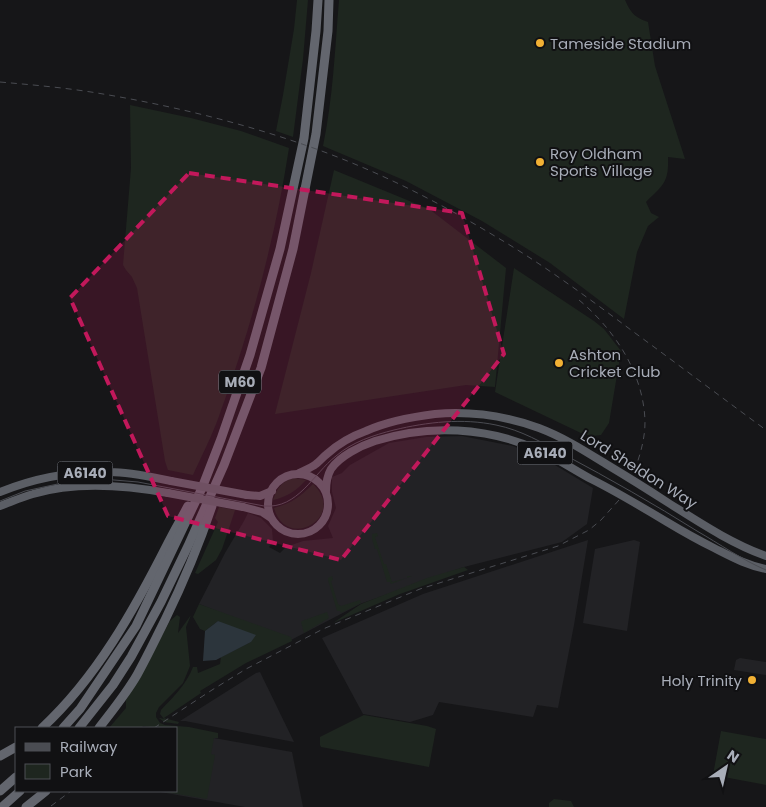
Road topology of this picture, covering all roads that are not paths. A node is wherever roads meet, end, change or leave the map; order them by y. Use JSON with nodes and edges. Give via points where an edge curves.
{"nodes":[{"id":1,"x":318,"y":0,"type":"edge"},
{"id":2,"x":329,"y":0,"type":"edge"},
{"id":3,"x":221,"y":439,"type":"junction"},
{"id":4,"x":224,"y":465,"type":"junction"},
{"id":5,"x":299,"y":474,"type":"junction"},
{"id":6,"x":272,"y":490,"type":"junction"},
{"id":7,"x":326,"y":491,"type":"junction"},
{"id":8,"x":0,"y":492,"type":"edge"},
{"id":9,"x":0,"y":506,"type":"edge"},
{"id":10,"x":272,"y":520,"type":"junction"},
{"id":11,"x":766,"y":556,"type":"edge"},
{"id":12,"x":766,"y":569,"type":"edge"},
{"id":13,"x":43,"y":727,"type":"edge"},
{"id":14,"x":64,"y":727,"type":"edge"},
{"id":15,"x":80,"y":727,"type":"edge"},
{"id":16,"x":100,"y":727,"type":"edge"},
{"id":17,"x":15,"y":748,"type":"edge"},
{"id":18,"x":0,"y":756,"type":"edge"},
{"id":19,"x":15,"y":778,"type":"edge"},
{"id":20,"x":0,"y":791,"type":"edge"},
{"id":21,"x":19,"y":792,"type":"edge"},
{"id":22,"x":46,"y":792,"type":"edge"},
{"id":23,"x":46,"y":792,"type":"edge"},
{"id":24,"x":2,"y":807,"type":"edge"},
{"id":25,"x":26,"y":807,"type":"edge"},
{"id":26,"x":36,"y":807,"type":"edge"}],
"edges":[{"from":1,"to":3,"type":"highway","number":"M60","via":[[304,138],[280,249],[250,355]]},
{"from":2,"to":4,"type":"highway","number":"M60","via":[[316,134],[293,249],[261,368]]},
{"from":3,"to":13,"type":"highway","number":"M60","via":[[143,591],[112,643],[86,680]]},
{"from":3,"to":14,"type":"highway","number":"M60","via":[[202,488],[136,626],[80,709]]},
{"from":4,"to":15,"type":"highway","number":"M60","via":[[140,641],[114,685]]},
{"from":4,"to":16,"type":"highway","number":"M60","via":[[176,598],[136,676]]},
{"from":5,"to":6,"type":"highway","number":"A6140","via":[[284,478]]},
{"from":5,"to":7,"type":"highway","via":[[312,477]]},
{"from":5,"to":11,"type":"highway","name":"Lord Sheldon Way","number":"A6140","via":[[349,439],[384,424],[448,413],[494,416],[541,428],[560,437],[706,527]]},
{"from":6,"to":8,"type":"highway","number":"A6140","bridge":true,"via":[[260,496],[247,495],[110,472],[46,478]]},
{"from":6,"to":10,"type":"highway","via":[[268,503]]},
{"from":7,"to":10,"type":"highway","number":"A6140","via":[[327,512],[322,522],[310,531],[294,534]]},
{"from":7,"to":12,"type":"highway","name":"Lord Sheldon Way","number":"A6140","via":[[331,469],[341,459],[386,438],[422,431],[462,431],[508,438],[546,453],[745,564]]},
{"from":9,"to":10,"type":"highway","number":"A6140","bridge":true,"via":[[33,494],[110,485],[168,492],[243,507],[262,512]]},
{"from":17,"to":18,"type":"highway"},
{"from":19,"to":20,"type":"highway"},
{"from":21,"to":24,"type":"highway"},
{"from":22,"to":25,"type":"highway"},
{"from":23,"to":26,"type":"highway"}]}
